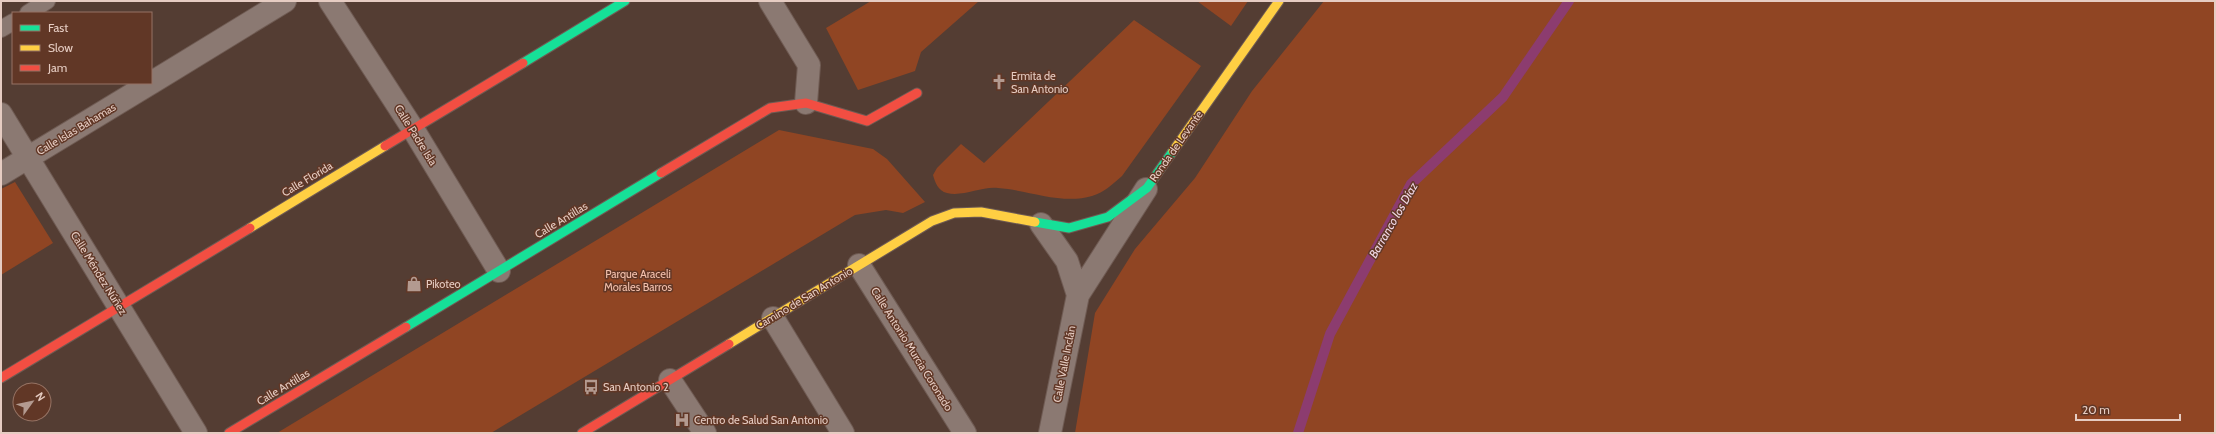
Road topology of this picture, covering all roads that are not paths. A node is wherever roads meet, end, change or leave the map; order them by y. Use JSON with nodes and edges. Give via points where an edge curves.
{"nodes":[{"id":1,"x":47,"y":1,"type":"edge"},
{"id":2,"x":285,"y":1,"type":"edge"},
{"id":3,"x":330,"y":1,"type":"edge"},
{"id":4,"x":625,"y":1,"type":"edge"},
{"id":5,"x":770,"y":1,"type":"edge"},
{"id":6,"x":1280,"y":1,"type":"edge"},
{"id":7,"x":30,"y":12,"type":"edge"},
{"id":8,"x":12,"y":23,"type":"edge"},
{"id":9,"x":1,"y":29,"type":"edge"},
{"id":10,"x":152,"y":82,"type":"edge"},
{"id":11,"x":149,"y":84,"type":"edge"},
{"id":12,"x":917,"y":93,"type":"dead end"},
{"id":13,"x":806,"y":103,"type":"junction"},
{"id":14,"x":1,"y":114,"type":"edge"},
{"id":15,"x":413,"y":129,"type":"junction"},
{"id":16,"x":28,"y":158,"type":"junction"},
{"id":17,"x":1,"y":174,"type":"edge"},
{"id":18,"x":1147,"y":188,"type":"junction"},
{"id":19,"x":1040,"y":224,"type":"junction"},
{"id":20,"x":859,"y":265,"type":"junction"},
{"id":21,"x":499,"y":271,"type":"junction"},
{"id":22,"x":1078,"y":295,"type":"junction"},
{"id":23,"x":119,"y":306,"type":"junction"},
{"id":24,"x":773,"y":318,"type":"junction"},
{"id":25,"x":1,"y":378,"type":"edge"},
{"id":26,"x":670,"y":380,"type":"junction"},
{"id":27,"x":196,"y":433,"type":"edge"},
{"id":28,"x":229,"y":433,"type":"edge"},
{"id":29,"x":582,"y":433,"type":"edge"},
{"id":30,"x":705,"y":433,"type":"edge"},
{"id":31,"x":844,"y":433,"type":"edge"},
{"id":32,"x":965,"y":433,"type":"edge"},
{"id":33,"x":1050,"y":433,"type":"edge"}],
"edges":[{"from":1,"to":7,"type":"lane"},
{"from":2,"to":10,"type":"street","name":"Calle Islas Bahamas"},
{"from":3,"to":15,"type":"street","name":"Calle Padre Isla"},
{"from":4,"to":15,"type":"street","name":"Calle Florida"},
{"from":5,"to":13,"type":"street","via":[[809,65]]},
{"from":6,"to":18,"type":"street","name":"Ronda de Levante"},
{"from":8,"to":9,"type":"lane"},
{"from":11,"to":16,"type":"street","name":"Calle Islas Bahamas"},
{"from":12,"to":13,"type":"street","name":"Calle Antillas","via":[[868,121]]},
{"from":13,"to":21,"type":"street","name":"Calle Antillas","via":[[770,108]]},
{"from":14,"to":16,"type":"street","name":"Calle Méndez Núñez"},
{"from":15,"to":21,"type":"street","name":"Calle Padre Isla"},
{"from":15,"to":23,"type":"street","name":"Calle Florida"},
{"from":16,"to":17,"type":"street","name":"Calle Islas Bahamas"},
{"from":16,"to":23,"type":"street","name":"Calle Méndez Núñez"},
{"from":18,"to":19,"type":"street","name":"Camino de San Antonio","via":[[1108,217],[1069,228]]},
{"from":18,"to":22,"type":"street","name":"Ronda de Levante"},
{"from":19,"to":20,"type":"street","name":"Camino de San Antonio","via":[[981,212],[954,213],[932,221]]},
{"from":19,"to":22,"type":"street","via":[[1066,261]]},
{"from":20,"to":24,"type":"street","name":"Camino de San Antonio"},
{"from":20,"to":32,"type":"street","name":"Calle Antonio Murcia Coronado"},
{"from":21,"to":28,"type":"street","name":"Calle Antillas"},
{"from":22,"to":33,"type":"street","name":"Calle Valle Inclán"},
{"from":23,"to":25,"type":"street","name":"Calle Florida"},
{"from":23,"to":27,"type":"street","name":"Calle Méndez Núñez"},
{"from":24,"to":26,"type":"street","name":"Camino de San Antonio"},
{"from":24,"to":31,"type":"street"},
{"from":26,"to":29,"type":"street","name":"Camino de San Antonio"},
{"from":26,"to":30,"type":"street"}]}
